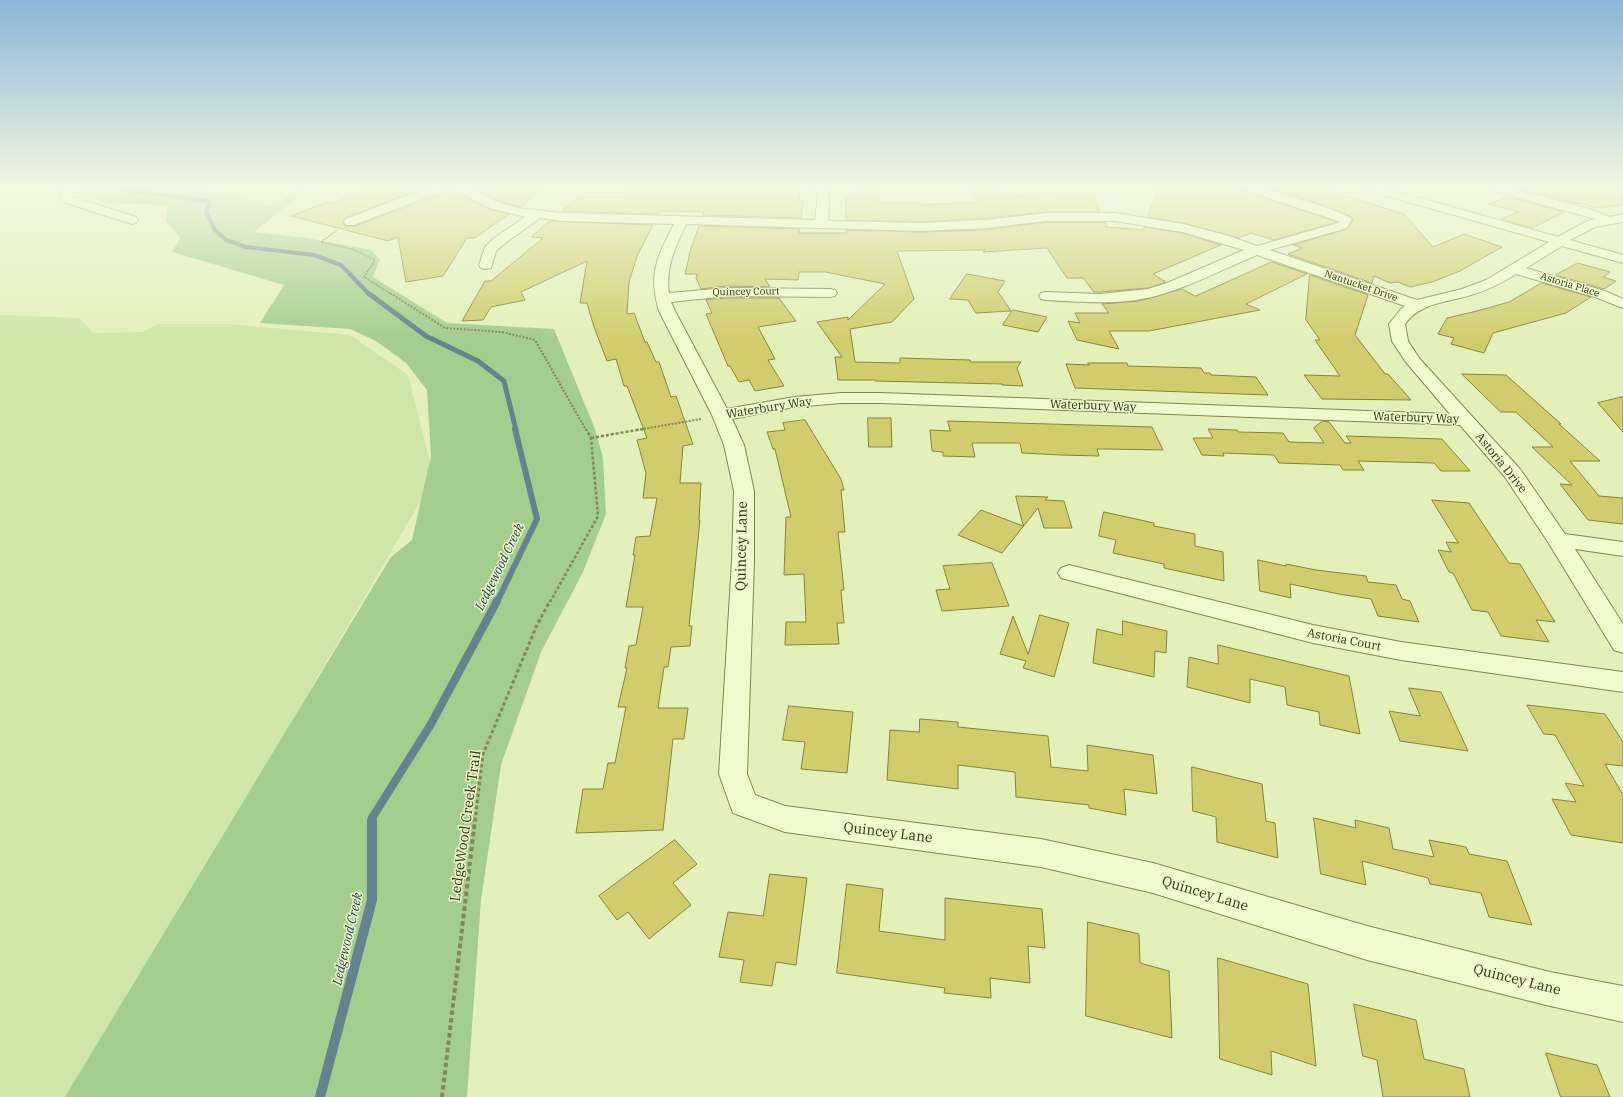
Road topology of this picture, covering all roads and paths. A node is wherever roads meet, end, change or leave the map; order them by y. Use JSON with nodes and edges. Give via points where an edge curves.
{"nodes":[{"id":1,"x":327,"y":237,"type":"edge"},
{"id":2,"x":503,"y":237,"type":"edge"},
{"id":3,"x":674,"y":237,"type":"edge"},
{"id":4,"x":1214,"y":237,"type":"edge"},
{"id":5,"x":1298,"y":237,"type":"edge"},
{"id":6,"x":1547,"y":237,"type":"edge"},
{"id":7,"x":1568,"y":237,"type":"edge"},
{"id":8,"x":1561,"y":241,"type":"junction"},
{"id":9,"x":1256,"y":250,"type":"junction"},
{"id":10,"x":1623,"y":258,"type":"edge"},
{"id":11,"x":486,"y":265,"type":"dead end"},
{"id":12,"x":1515,"y":269,"type":"junction"},
{"id":13,"x":830,"y":293,"type":"dead end"},
{"id":14,"x":1046,"y":296,"type":"dead end"},
{"id":15,"x":662,"y":298,"type":"junction"},
{"id":16,"x":1623,"y":304,"type":"edge"},
{"id":17,"x":1416,"y":305,"type":"junction"},
{"id":18,"x":720,"y":415,"type":"junction"},
{"id":19,"x":1466,"y":420,"type":"junction"},
{"id":20,"x":591,"y":438,"type":"junction"},
{"id":21,"x":1558,"y":540,"type":"junction"},
{"id":22,"x":1623,"y":549,"type":"edge"},
{"id":23,"x":1069,"y":573,"type":"dead end"},
{"id":24,"x":1623,"y":644,"type":"edge"},
{"id":25,"x":1623,"y":682,"type":"edge"},
{"id":26,"x":1623,"y":1004,"type":"edge"},
{"id":27,"x":442,"y":1097,"type":"edge"}],
"edges":[{"from":1,"to":20,"type":"path","name":"LedgeWood Creek Trail","via":[[321,242],[352,249],[375,260],[364,277],[445,328],[502,332],[535,340]]},
{"from":2,"to":11,"type":"street","via":[[490,250]]},
{"from":3,"to":15,"type":"street","name":"Quincey Lane","via":[[660,273]]},
{"from":4,"to":9,"type":"street","name":"Nantucket Drive"},
{"from":5,"to":9,"type":"street"},
{"from":6,"to":8,"type":"street"},
{"from":7,"to":8,"type":"street","name":"Astoria Drive"},
{"from":8,"to":10,"type":"street"},
{"from":8,"to":12,"type":"street","name":"Astoria Drive"},
{"from":9,"to":14,"type":"street","via":[[1150,293],[1100,298]]},
{"from":9,"to":17,"type":"street","name":"Nantucket Drive"},
{"from":12,"to":16,"type":"street","name":"Astoria Place","via":[[1600,294]]},
{"from":12,"to":17,"type":"street","name":"Astoria Drive","via":[[1491,283],[1467,292]]},
{"from":13,"to":15,"type":"street","name":"Quincey Court","via":[[727,292]]},
{"from":15,"to":18,"type":"street","name":"Quincey Lane"},
{"from":17,"to":19,"type":"street","name":"Astoria Drive","via":[[1406,312],[1397,324],[1400,341],[1413,361]]},
{"from":18,"to":19,"type":"street","name":"Waterbury Way","via":[[794,402],[881,398]]},
{"from":18,"to":20,"type":"path"},
{"from":18,"to":26,"type":"street","name":"Quincey Lane","via":[[734,445],[744,491],[733,774],[743,804],[785,819],[1041,853],[1153,878],[1367,943],[1550,989]]},
{"from":19,"to":21,"type":"street","name":"Astoria Drive","via":[[1512,473]]},
{"from":20,"to":27,"type":"path","name":"LedgeWood Creek Trail","via":[[598,516],[537,625],[483,754]]},
{"from":21,"to":22,"type":"street"},
{"from":21,"to":24,"type":"street","name":"Astoria Drive"},
{"from":23,"to":25,"type":"street","name":"Astoria Court","via":[[1327,637],[1401,651]]}]}
